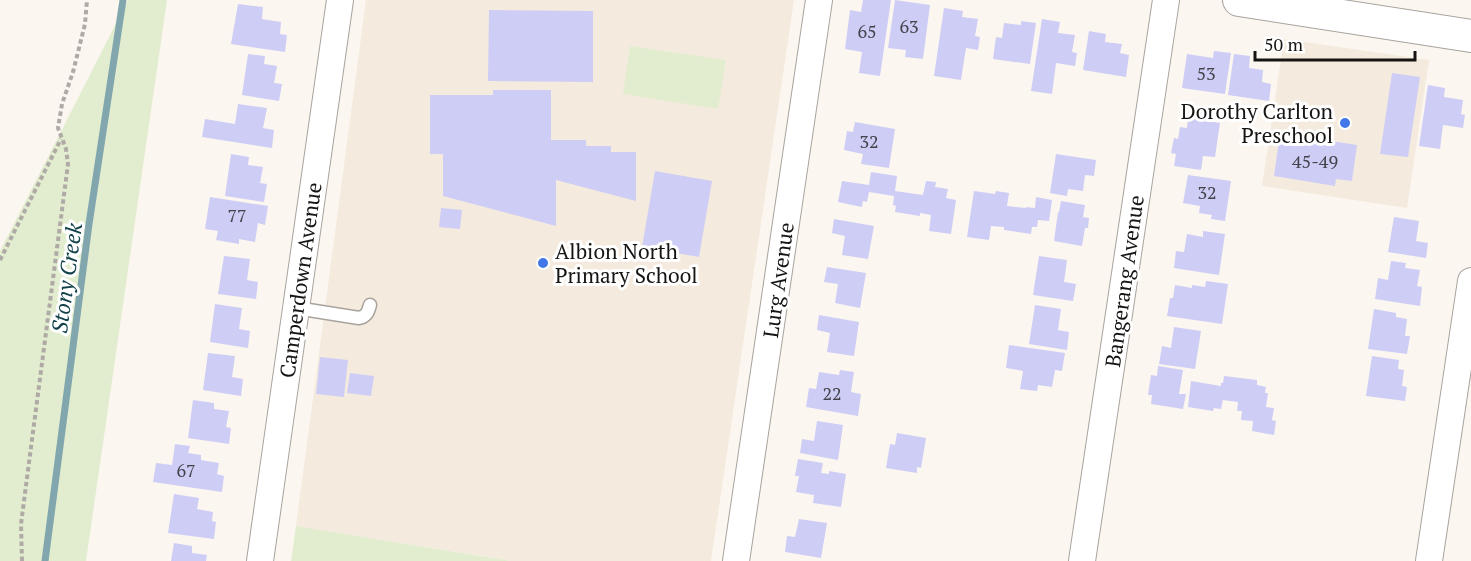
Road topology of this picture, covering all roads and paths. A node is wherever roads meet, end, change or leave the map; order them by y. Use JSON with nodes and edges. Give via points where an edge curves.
{"nodes":[{"id":1,"x":87,"y":0,"type":"edge"},
{"id":2,"x":340,"y":0,"type":"edge"},
{"id":3,"x":819,"y":0,"type":"edge"},
{"id":4,"x":1166,"y":0,"type":"edge"},
{"id":5,"x":1239,"y":0,"type":"edge"},
{"id":6,"x":1471,"y":36,"type":"edge"},
{"id":7,"x":61,"y":139,"type":"junction"},
{"id":8,"x":0,"y":260,"type":"edge"},
{"id":9,"x":1471,"y":281,"type":"edge"},
{"id":10,"x":370,"y":305,"type":"dead end"},
{"id":11,"x":296,"y":308,"type":"junction"},
{"id":12,"x":22,"y":561,"type":"edge"},
{"id":13,"x":260,"y":561,"type":"edge"},
{"id":14,"x":736,"y":561,"type":"edge"},
{"id":15,"x":1083,"y":561,"type":"edge"},
{"id":16,"x":1429,"y":561,"type":"edge"}],
"edges":[{"from":1,"to":7,"type":"path","via":[[85,24],[62,104],[58,128]]},
{"from":2,"to":11,"type":"street","name":"Camperdown Avenue"},
{"from":3,"to":14,"type":"street","name":"Lurg Avenue"},
{"from":4,"to":15,"type":"street","name":"Bangerang Avenue"},
{"from":5,"to":6,"type":"street"},
{"from":7,"to":8,"type":"path"},
{"from":7,"to":12,"type":"path","via":[[68,164],[21,524]]},
{"from":9,"to":16,"type":"street"},
{"from":10,"to":11,"type":"lane","via":[[366,315],[359,318]]},
{"from":11,"to":13,"type":"street","name":"Camperdown Avenue"}]}
